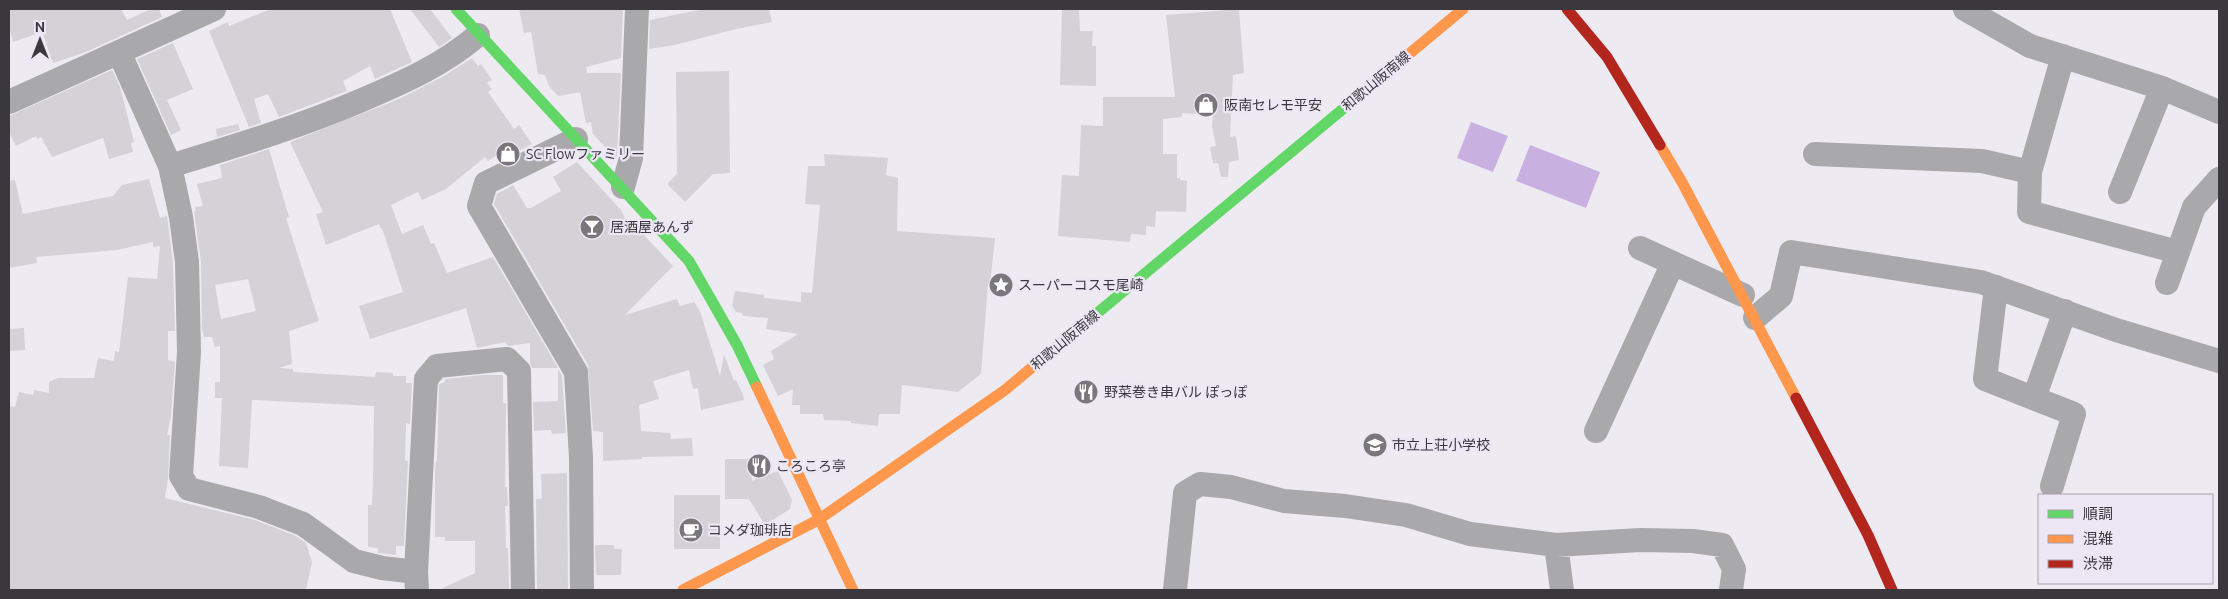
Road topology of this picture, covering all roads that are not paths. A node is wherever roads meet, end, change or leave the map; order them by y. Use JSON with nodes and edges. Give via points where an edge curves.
{"nodes":[{"id":1,"x":214,"y":9,"type":"edge"},
{"id":2,"x":456,"y":9,"type":"edge"},
{"id":3,"x":637,"y":9,"type":"edge"},
{"id":4,"x":1463,"y":9,"type":"edge"},
{"id":5,"x":1567,"y":9,"type":"edge"},
{"id":6,"x":1965,"y":9,"type":"edge"},
{"id":7,"x":478,"y":35,"type":"junction"},
{"id":8,"x":119,"y":52,"type":"junction"},
{"id":9,"x":2063,"y":56,"type":"junction"},
{"id":10,"x":2162,"y":88,"type":"junction"},
{"id":11,"x":9,"y":102,"type":"edge"},
{"id":12,"x":2219,"y":112,"type":"edge"},
{"id":13,"x":576,"y":139,"type":"junction"},
{"id":14,"x":1815,"y":154,"type":"dead end"},
{"id":15,"x":170,"y":166,"type":"junction"},
{"id":16,"x":2030,"y":172,"type":"junction"},
{"id":17,"x":2219,"y":178,"type":"edge"},
{"id":18,"x":623,"y":187,"type":"junction"},
{"id":19,"x":2120,"y":192,"type":"dead end"},
{"id":20,"x":1640,"y":248,"type":"dead end"},
{"id":21,"x":2178,"y":252,"type":"junction"},
{"id":22,"x":1673,"y":262,"type":"junction"},
{"id":23,"x":2167,"y":283,"type":"dead end"},
{"id":24,"x":1996,"y":287,"type":"junction"},
{"id":25,"x":1743,"y":295,"type":"junction"},
{"id":26,"x":2065,"y":312,"type":"junction"},
{"id":27,"x":1755,"y":318,"type":"junction"},
{"id":28,"x":2219,"y":361,"type":"edge"},
{"id":29,"x":2034,"y":398,"type":"junction"},
{"id":30,"x":1596,"y":431,"type":"dead end"},
{"id":31,"x":2052,"y":486,"type":"dead end"},
{"id":32,"x":818,"y":520,"type":"junction"},
{"id":33,"x":1556,"y":545,"type":"junction"},
{"id":34,"x":417,"y":581,"type":"edge"},
{"id":35,"x":523,"y":590,"type":"edge"},
{"id":36,"x":582,"y":590,"type":"edge"},
{"id":37,"x":683,"y":590,"type":"edge"},
{"id":38,"x":853,"y":590,"type":"edge"},
{"id":39,"x":1176,"y":590,"type":"edge"},
{"id":40,"x":1562,"y":590,"type":"edge"},
{"id":41,"x":1731,"y":590,"type":"edge"},
{"id":42,"x":1892,"y":590,"type":"edge"}],
"edges":[{"from":1,"to":8,"type":"street"},
{"from":2,"to":7,"type":"street"},
{"from":3,"to":18,"type":"street","via":[[631,158]]},
{"from":4,"to":32,"type":"street","name":"和歌山阪南線","via":[[1005,390]]},
{"from":5,"to":25,"type":"street","via":[[1607,57],[1683,184]]},
{"from":6,"to":9,"type":"street","via":[[2030,46]]},
{"from":7,"to":13,"type":"street"},
{"from":7,"to":15,"type":"street","via":[[459,52],[417,77],[272,136]]},
{"from":8,"to":11,"type":"street"},
{"from":8,"to":15,"type":"street"},
{"from":9,"to":10,"type":"street"},
{"from":9,"to":16,"type":"street"},
{"from":10,"to":12,"type":"street"},
{"from":10,"to":19,"type":"street"},
{"from":13,"to":18,"type":"street"},
{"from":13,"to":36,"type":"street","via":[[486,183],[480,206],[576,372],[581,458]]},
{"from":14,"to":16,"type":"street","via":[[1982,161]]},
{"from":15,"to":34,"type":"street","via":[[187,262],[189,352],[181,476],[189,489],[258,507],[303,524],[354,561]]},
{"from":16,"to":21,"type":"street","via":[[2029,212]]},
{"from":17,"to":21,"type":"street","via":[[2194,207]]},
{"from":18,"to":32,"type":"street","via":[[689,260],[737,346]]},
{"from":20,"to":22,"type":"street"},
{"from":21,"to":23,"type":"street"},
{"from":22,"to":25,"type":"street"},
{"from":22,"to":30,"type":"street"},
{"from":24,"to":26,"type":"street"},
{"from":24,"to":27,"type":"street","via":[[1791,252],[1781,296]]},
{"from":24,"to":29,"type":"street","via":[[1985,379]]},
{"from":25,"to":27,"type":"street"},
{"from":26,"to":28,"type":"street"},
{"from":26,"to":29,"type":"street"},
{"from":27,"to":42,"type":"street","via":[[1868,535]]},
{"from":29,"to":31,"type":"street","via":[[2074,414]]},
{"from":32,"to":37,"type":"street","name":"和歌山阪南線"},
{"from":32,"to":38,"type":"street"},
{"from":33,"to":39,"type":"street","via":[[1470,534],[1406,515],[1284,501],[1231,487],[1200,484],[1185,493]]},
{"from":33,"to":40,"type":"street"},
{"from":33,"to":41,"type":"street","via":[[1640,540],[1722,545],[1734,568]]},
{"from":34,"to":35,"type":"street","via":[[426,379],[437,366],[507,359],[519,371]]}]}
